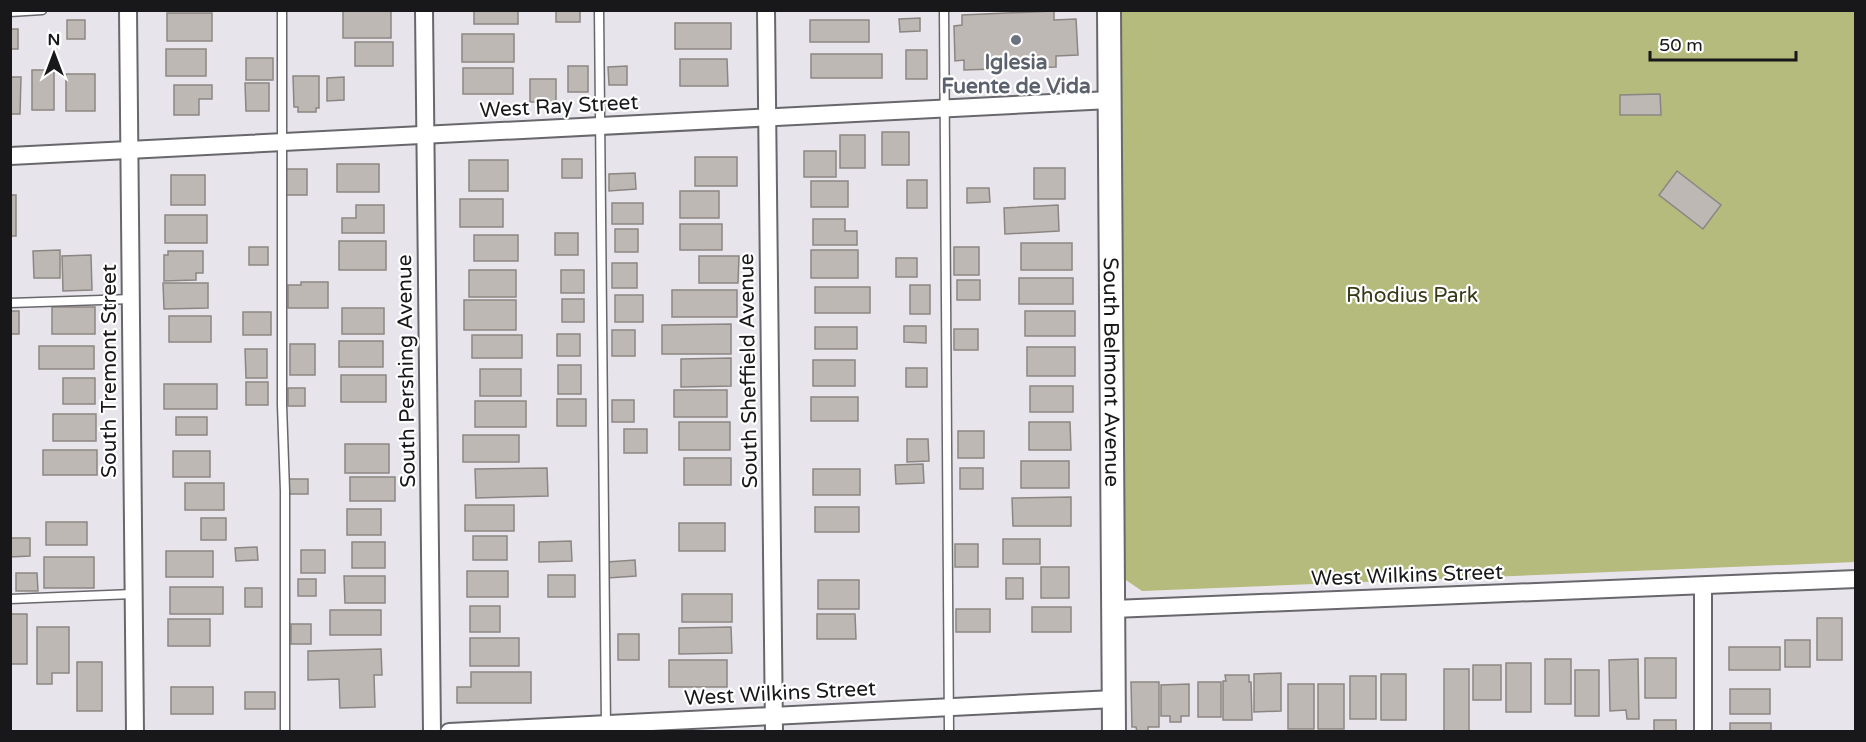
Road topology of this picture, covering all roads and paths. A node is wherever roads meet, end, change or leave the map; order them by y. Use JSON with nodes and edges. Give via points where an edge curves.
{"nodes":[{"id":1,"x":42,"y":10,"type":"edge"},
{"id":2,"x":128,"y":10,"type":"edge"},
{"id":3,"x":282,"y":10,"type":"edge"},
{"id":4,"x":424,"y":10,"type":"edge"},
{"id":5,"x":599,"y":10,"type":"edge"},
{"id":6,"x":766,"y":10,"type":"edge"},
{"id":7,"x":944,"y":10,"type":"edge"},
{"id":8,"x":1109,"y":10,"type":"edge"},
{"id":9,"x":10,"y":12,"type":"edge"},
{"id":10,"x":1110,"y":100,"type":"junction"},
{"id":11,"x":946,"y":109,"type":"junction"},
{"id":12,"x":767,"y":118,"type":"junction"},
{"id":13,"x":601,"y":126,"type":"junction"},
{"id":14,"x":426,"y":135,"type":"junction"},
{"id":15,"x":283,"y":142,"type":"junction"},
{"id":16,"x":130,"y":150,"type":"junction"},
{"id":17,"x":10,"y":156,"type":"edge"},
{"id":18,"x":132,"y":299,"type":"junction"},
{"id":19,"x":10,"y":303,"type":"edge"},
{"id":20,"x":1856,"y":579,"type":"edge"},
{"id":21,"x":1703,"y":586,"type":"junction"},
{"id":22,"x":133,"y":594,"type":"junction"},
{"id":23,"x":10,"y":599,"type":"edge"},
{"id":24,"x":1113,"y":609,"type":"junction"},
{"id":25,"x":1114,"y":699,"type":"junction"},
{"id":26,"x":949,"y":707,"type":"junction"},
{"id":27,"x":774,"y":723,"type":"edge"},
{"id":28,"x":606,"y":728,"type":"edge"},
{"id":29,"x":135,"y":732,"type":"edge"},
{"id":30,"x":285,"y":732,"type":"edge"},
{"id":31,"x":432,"y":732,"type":"edge"},
{"id":32,"x":449,"y":732,"type":"edge"},
{"id":33,"x":949,"y":732,"type":"edge"},
{"id":34,"x":1114,"y":732,"type":"edge"},
{"id":35,"x":1703,"y":732,"type":"edge"}],
"edges":[{"from":1,"to":9,"type":"lane"},
{"from":2,"to":16,"type":"street","name":"South Tremont Street"},
{"from":3,"to":15,"type":"lane"},
{"from":4,"to":14,"type":"street","name":"South Pershing Avenue"},
{"from":5,"to":13,"type":"lane"},
{"from":6,"to":12,"type":"street","name":"South Sheffield Avenue"},
{"from":7,"to":11,"type":"lane"},
{"from":8,"to":10,"type":"main road","name":"South Belmont Avenue"},
{"from":10,"to":11,"type":"street","name":"West Ray Street"},
{"from":10,"to":24,"type":"main road","name":"South Belmont Avenue"},
{"from":11,"to":12,"type":"street","name":"West Ray Street"},
{"from":11,"to":26,"type":"lane"},
{"from":12,"to":13,"type":"street","name":"West Ray Street"},
{"from":12,"to":27,"type":"street","name":"South Sheffield Avenue"},
{"from":13,"to":14,"type":"street","name":"West Ray Street"},
{"from":13,"to":28,"type":"lane"},
{"from":14,"to":15,"type":"street","name":"West Ray Street"},
{"from":14,"to":31,"type":"street","name":"South Pershing Avenue"},
{"from":15,"to":16,"type":"street","name":"West Ray Street"},
{"from":15,"to":30,"type":"lane"},
{"from":16,"to":17,"type":"street","name":"West Ray Street"},
{"from":16,"to":18,"type":"street","name":"South Tremont Street"},
{"from":18,"to":19,"type":"lane"},
{"from":18,"to":22,"type":"street","name":"South Tremont Street"},
{"from":20,"to":21,"type":"street","name":"West Wilkins Street"},
{"from":21,"to":24,"type":"street","name":"West Wilkins Street"},
{"from":21,"to":35,"type":"street"},
{"from":22,"to":23,"type":"lane"},
{"from":22,"to":29,"type":"street","name":"South Tremont Street"},
{"from":24,"to":25,"type":"main road","name":"South Belmont Avenue"},
{"from":25,"to":26,"type":"street","name":"West Wilkins Street"},
{"from":25,"to":34,"type":"main road","name":"South Belmont Avenue"},
{"from":26,"to":27,"type":"street","name":"West Wilkins Street"},
{"from":26,"to":33,"type":"lane"},
{"from":27,"to":28,"type":"street","name":"West Wilkins Street"},
{"from":28,"to":32,"type":"street","name":"West Wilkins Street"}]}
